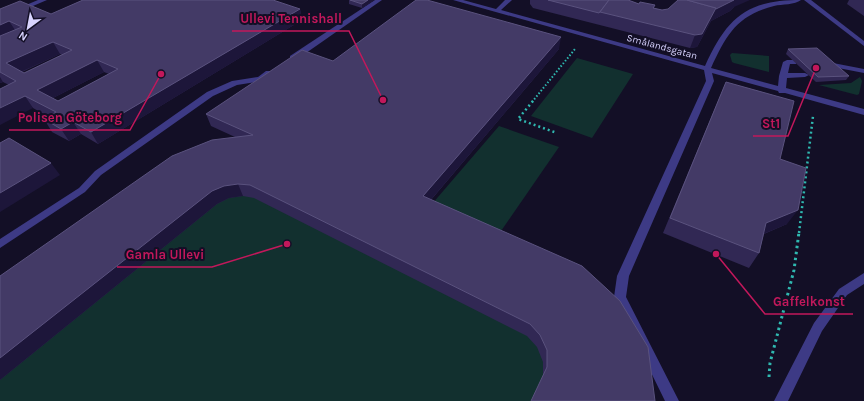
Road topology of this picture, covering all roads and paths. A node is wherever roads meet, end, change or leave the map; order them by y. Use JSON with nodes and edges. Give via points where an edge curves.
{"nodes":[{"id":1,"x":44,"y":0,"type":"edge"},
{"id":2,"x":380,"y":0,"type":"edge"},
{"id":3,"x":456,"y":0,"type":"edge"},
{"id":4,"x":509,"y":0,"type":"edge"},
{"id":5,"x":798,"y":0,"type":"edge"},
{"id":6,"x":807,"y":0,"type":"edge"},
{"id":7,"x":497,"y":11,"type":"junction"},
{"id":8,"x":0,"y":18,"type":"edge"},
{"id":9,"x":864,"y":44,"type":"edge"},
{"id":10,"x":570,"y":56,"type":"dead end"},
{"id":11,"x":793,"y":62,"type":"edge"},
{"id":12,"x":836,"y":65,"type":"edge"},
{"id":13,"x":706,"y":69,"type":"junction"},
{"id":14,"x":864,"y":72,"type":"edge"},
{"id":15,"x":842,"y":73,"type":"edge"},
{"id":16,"x":805,"y":75,"type":"dead end"},
{"id":17,"x":783,"y":76,"type":"junction"},
{"id":18,"x":782,"y":91,"type":"junction"},
{"id":19,"x":814,"y":111,"type":"dead end"},
{"id":20,"x":864,"y":112,"type":"edge"},
{"id":21,"x":557,"y":133,"type":"dead end"},
{"id":22,"x":0,"y":244,"type":"edge"},
{"id":23,"x":864,"y":278,"type":"edge"},
{"id":24,"x":768,"y":378,"type":"dead end"},
{"id":25,"x":672,"y":401,"type":"edge"},
{"id":26,"x":781,"y":401,"type":"edge"}],
"edges":[{"from":1,"to":8,"type":"street"},
{"from":2,"to":22,"type":"street","via":[[260,79],[235,83],[210,94],[98,172],[82,190]]},
{"from":3,"to":7,"type":"street","name":"Smålandsgatan"},
{"from":4,"to":7,"type":"street"},
{"from":5,"to":13,"type":"street","via":[[768,6],[737,20],[717,46]]},
{"from":6,"to":9,"type":"street"},
{"from":7,"to":13,"type":"street","name":"Smålandsgatan"},
{"from":10,"to":21,"type":"path","via":[[518,119]]},
{"from":11,"to":17,"type":"street","via":[[787,62]]},
{"from":12,"to":14,"type":"street"},
{"from":13,"to":18,"type":"street","name":"Smålandsgatan"},
{"from":13,"to":25,"type":"street","via":[[710,81],[623,276],[620,297]]},
{"from":14,"to":15,"type":"street"},
{"from":16,"to":17,"type":"street"},
{"from":17,"to":18,"type":"street"},
{"from":18,"to":20,"type":"street","name":"Smålandsgatan"},
{"from":19,"to":24,"type":"path","via":[[794,270]]},
{"from":23,"to":26,"type":"street","via":[[843,292],[818,327]]}]}
